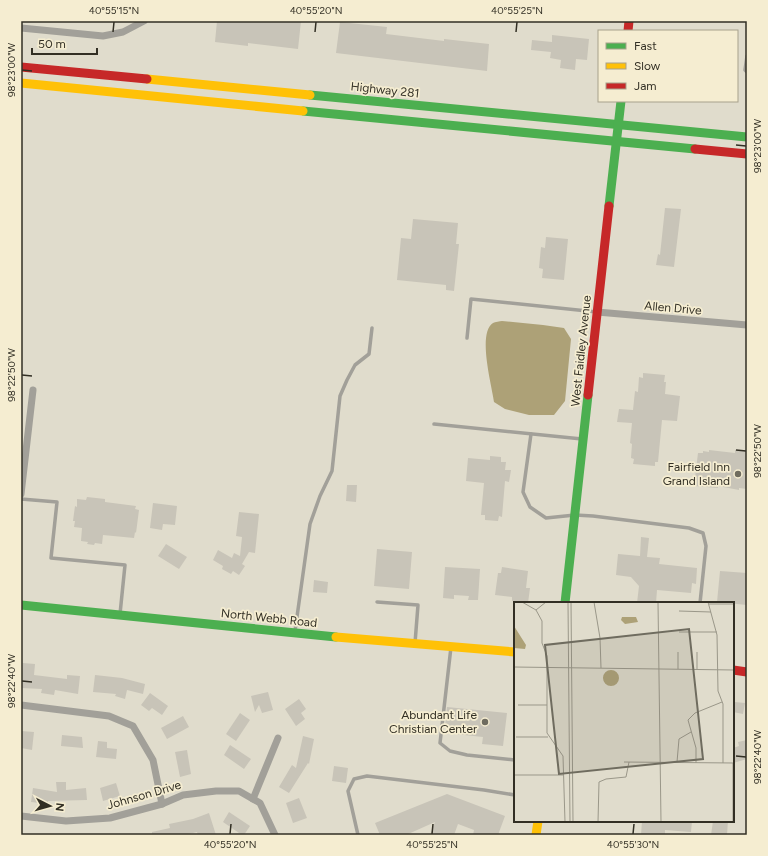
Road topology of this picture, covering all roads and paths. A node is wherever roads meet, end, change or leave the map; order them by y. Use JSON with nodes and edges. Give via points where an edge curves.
{"nodes":[{"id":1,"x":144,"y":21,"type":"edge"},
{"id":2,"x":21,"y":28,"type":"edge"},
{"id":3,"x":747,"y":56,"type":"edge"},
{"id":4,"x":21,"y":67,"type":"edge"},
{"id":5,"x":747,"y":72,"type":"edge"},
{"id":6,"x":21,"y":83,"type":"edge"},
{"id":7,"x":621,"y":102,"type":"edge"},
{"id":8,"x":618,"y":125,"type":"junction"},
{"id":9,"x":747,"y":138,"type":"edge"},
{"id":10,"x":617,"y":141,"type":"junction"},
{"id":11,"x":747,"y":154,"type":"edge"},
{"id":12,"x":597,"y":312,"type":"junction"},
{"id":13,"x":747,"y":325,"type":"edge"},
{"id":14,"x":372,"y":328,"type":"dead end"},
{"id":15,"x":467,"y":338,"type":"dead end"},
{"id":16,"x":33,"y":390,"type":"dead end"},
{"id":17,"x":21,"y":417,"type":"edge"},
{"id":18,"x":30,"y":418,"type":"junction"},
{"id":19,"x":434,"y":424,"type":"dead end"},
{"id":20,"x":531,"y":434,"type":"junction"},
{"id":21,"x":583,"y":439,"type":"junction"},
{"id":22,"x":21,"y":494,"type":"edge"},
{"id":23,"x":21,"y":499,"type":"edge"},
{"id":24,"x":575,"y":515,"type":"junction"},
{"id":25,"x":377,"y":602,"type":"dead end"},
{"id":26,"x":565,"y":602,"type":"edge"},
{"id":27,"x":700,"y":602,"type":"edge"},
{"id":28,"x":21,"y":605,"type":"edge"},
{"id":29,"x":120,"y":615,"type":"junction"},
{"id":30,"x":294,"y":633,"type":"junction"},
{"id":31,"x":415,"y":644,"type":"junction"},
{"id":32,"x":451,"y":647,"type":"junction"},
{"id":33,"x":514,"y":652,"type":"edge"},
{"id":34,"x":734,"y":670,"type":"edge"},
{"id":35,"x":747,"y":672,"type":"edge"},
{"id":36,"x":21,"y":705,"type":"edge"},
{"id":37,"x":278,"y":738,"type":"dead end"},
{"id":38,"x":514,"y":760,"type":"edge"},
{"id":39,"x":514,"y":795,"type":"edge"},
{"id":40,"x":253,"y":799,"type":"junction"},
{"id":41,"x":162,"y":804,"type":"junction"},
{"id":42,"x":21,"y":816,"type":"edge"},
{"id":43,"x":538,"y":822,"type":"edge"},
{"id":44,"x":275,"y":835,"type":"edge"},
{"id":45,"x":358,"y":835,"type":"edge"},
{"id":46,"x":536,"y":835,"type":"edge"}],
"edges":[{"from":1,"to":2,"type":"street","via":[[124,32],[103,36]]},
{"from":3,"to":5,"type":"lane"},
{"from":4,"to":8,"type":"main road","name":"Highway 281"},
{"from":6,"to":10,"type":"main road"},
{"from":7,"to":8,"type":"main road","name":"West Faidley Avenue"},
{"from":8,"to":9,"type":"main road","name":"Highway 281"},
{"from":8,"to":10,"type":"main road","name":"West Faidley Avenue"},
{"from":10,"to":11,"type":"main road"},
{"from":10,"to":12,"type":"main road","name":"West Faidley Avenue"},
{"from":12,"to":13,"type":"street","name":"Allen Drive"},
{"from":12,"to":15,"type":"lane","via":[[471,299]]},
{"from":12,"to":21,"type":"main road","name":"West Faidley Avenue"},
{"from":14,"to":30,"type":"lane","via":[[369,354],[355,366],[340,396],[332,471],[310,524]]},
{"from":16,"to":18,"type":"street"},
{"from":17,"to":18,"type":"street"},
{"from":18,"to":22,"type":"street"},
{"from":19,"to":20,"type":"lane"},
{"from":20,"to":21,"type":"lane"},
{"from":20,"to":24,"type":"lane","via":[[524,492],[530,507],[546,518]]},
{"from":21,"to":24,"type":"main road","name":"West Faidley Avenue"},
{"from":23,"to":29,"type":"lane","via":[[57,502],[51,558],[125,565]]},
{"from":24,"to":26,"type":"main road","name":"West Faidley Avenue"},
{"from":24,"to":27,"type":"lane","via":[[682,527],[703,533],[706,546]]},
{"from":25,"to":31,"type":"lane","via":[[418,605]]},
{"from":28,"to":29,"type":"main road","name":"North Webb Road"},
{"from":29,"to":30,"type":"main road","name":"North Webb Road"},
{"from":30,"to":31,"type":"main road","name":"North Webb Road"},
{"from":31,"to":32,"type":"main road","name":"North Webb Road"},
{"from":32,"to":33,"type":"main road","name":"North Webb Road"},
{"from":32,"to":38,"type":"lane","via":[[440,743],[450,751]]},
{"from":34,"to":35,"type":"main road"},
{"from":36,"to":41,"type":"street","via":[[108,716],[133,726],[153,760]]},
{"from":37,"to":40,"type":"street"},
{"from":39,"to":45,"type":"lane","via":[[367,776],[354,779],[348,791]]},
{"from":40,"to":41,"type":"street","name":"Johnson Drive","via":[[239,792],[216,791],[183,795]]},
{"from":40,"to":44,"type":"street","name":"Johnson Drive","via":[[260,803]]},
{"from":41,"to":42,"type":"street","name":"Johnson Drive","via":[[110,818],[66,821]]},
{"from":43,"to":46,"type":"main road"}]}
